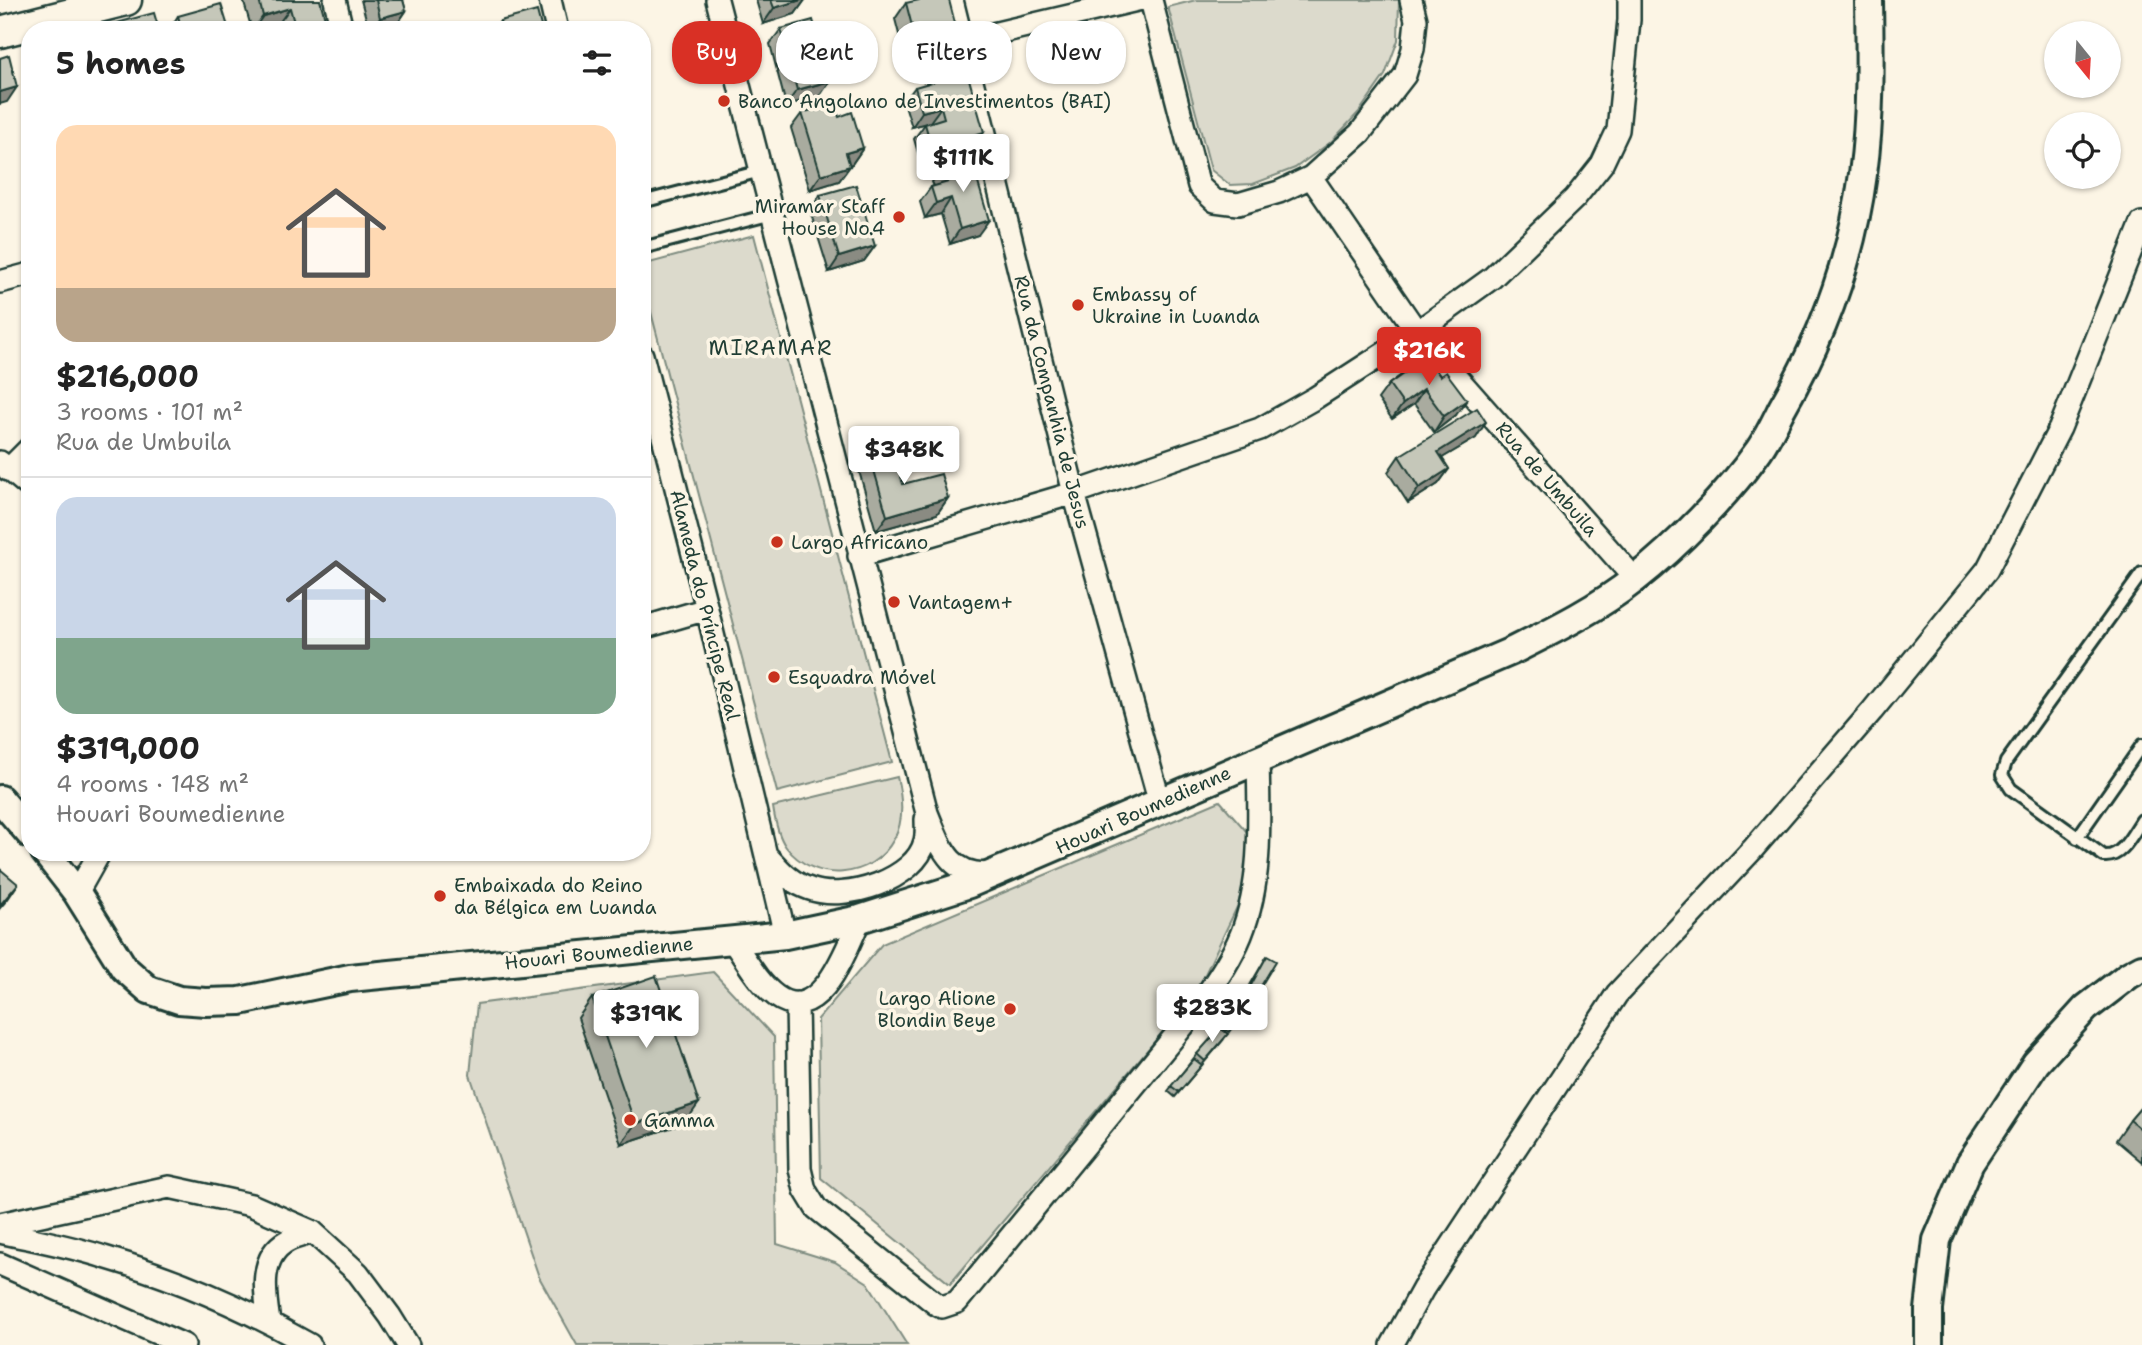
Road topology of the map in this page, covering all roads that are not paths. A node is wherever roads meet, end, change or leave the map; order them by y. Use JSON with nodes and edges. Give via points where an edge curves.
{"nodes":[{"id":1,"x":47,"y":0,"type":"edge"},
{"id":2,"x":126,"y":0,"type":"edge"},
{"id":3,"x":335,"y":0,"type":"edge"},
{"id":4,"x":550,"y":0,"type":"edge"},
{"id":5,"x":717,"y":0,"type":"edge"},
{"id":6,"x":952,"y":0,"type":"edge"},
{"id":7,"x":1137,"y":0,"type":"edge"},
{"id":8,"x":1151,"y":0,"type":"edge"},
{"id":9,"x":1411,"y":0,"type":"edge"},
{"id":10,"x":1629,"y":0,"type":"edge"},
{"id":11,"x":1869,"y":0,"type":"edge"},
{"id":12,"x":0,"y":12,"type":"edge"},
{"id":13,"x":43,"y":21,"type":"edge"},
{"id":14,"x":340,"y":21,"type":"edge"},
{"id":15,"x":555,"y":21,"type":"edge"},
{"id":16,"x":958,"y":21,"type":"edge"},
{"id":17,"x":21,"y":27,"type":"edge"},
{"id":18,"x":1012,"y":29,"type":"edge"},
{"id":19,"x":0,"y":32,"type":"edge"},
{"id":20,"x":974,"y":84,"type":"edge"},
{"id":21,"x":761,"y":171,"type":"junction"},
{"id":22,"x":1311,"y":177,"type":"junction"},
{"id":23,"x":651,"y":200,"type":"edge"},
{"id":24,"x":772,"y":214,"type":"junction"},
{"id":25,"x":2142,"y":223,"type":"edge"},
{"id":26,"x":651,"y":246,"type":"edge"},
{"id":27,"x":21,"y":276,"type":"edge"},
{"id":28,"x":0,"y":282,"type":"edge"},
{"id":29,"x":1418,"y":332,"type":"junction"},
{"id":30,"x":651,"y":390,"type":"edge"},
{"id":31,"x":21,"y":454,"type":"edge"},
{"id":32,"x":4,"y":466,"type":"edge"},
{"id":33,"x":21,"y":480,"type":"edge"},
{"id":34,"x":1074,"y":494,"type":"junction"},
{"id":35,"x":859,"y":555,"type":"junction"},
{"id":36,"x":2142,"y":573,"type":"edge"},
{"id":37,"x":1635,"y":579,"type":"junction"},
{"id":38,"x":707,"y":609,"type":"junction"},
{"id":39,"x":651,"y":625,"type":"edge"},
{"id":40,"x":2142,"y":745,"type":"edge"},
{"id":41,"x":1258,"y":759,"type":"junction"},
{"id":42,"x":0,"y":799,"type":"edge"},
{"id":43,"x":1160,"y":803,"type":"junction"},
{"id":44,"x":927,"y":813,"type":"junction"},
{"id":45,"x":2142,"y":820,"type":"edge"},
{"id":46,"x":21,"y":824,"type":"edge"},
{"id":47,"x":2077,"y":838,"type":"junction"},
{"id":48,"x":766,"y":855,"type":"junction"},
{"id":49,"x":52,"y":861,"type":"edge"},
{"id":50,"x":95,"y":861,"type":"edge"},
{"id":51,"x":998,"y":873,"type":"junction"},
{"id":52,"x":77,"y":893,"type":"junction"},
{"id":53,"x":860,"y":919,"type":"junction"},
{"id":54,"x":785,"y":935,"type":"junction"},
{"id":55,"x":732,"y":940,"type":"junction"},
{"id":56,"x":2142,"y":968,"type":"edge"},
{"id":57,"x":797,"y":1003,"type":"junction"},
{"id":58,"x":0,"y":1224,"type":"edge"},
{"id":59,"x":0,"y":1231,"type":"edge"},
{"id":60,"x":313,"y":1232,"type":"junction"},
{"id":61,"x":0,"y":1264,"type":"edge"},
{"id":62,"x":269,"y":1322,"type":"junction"},
{"id":63,"x":184,"y":1345,"type":"edge"},
{"id":64,"x":310,"y":1345,"type":"edge"},
{"id":65,"x":408,"y":1345,"type":"edge"},
{"id":66,"x":1392,"y":1345,"type":"edge"},
{"id":67,"x":1929,"y":1345,"type":"edge"}],
"edges":[{"from":1,"to":12,"type":"main road"},
{"from":2,"to":13,"type":"main road"},
{"from":3,"to":14,"type":"street"},
{"from":4,"to":15,"type":"street"},
{"from":5,"to":21,"type":"street","name":"Alameda do Príncipe Real"},
{"from":6,"to":16,"type":"street","name":"Rua da Companhia de Jesus"},
{"from":7,"to":18,"type":"street"},
{"from":8,"to":22,"type":"street","via":[[1199,186],[1215,201],[1238,204]]},
{"from":9,"to":22,"type":"street","via":[[1416,20],[1405,75],[1360,133]]},
{"from":10,"to":29,"type":"street","via":[[1618,130],[1602,164],[1575,198],[1492,278]]},
{"from":11,"to":37,"type":"street","name":"Houari Boumedienne","via":[[1870,102],[1863,175],[1833,302],[1808,362],[1759,449],[1714,504]]},
{"from":17,"to":19,"type":"main road"},
{"from":20,"to":34,"type":"street","name":"Rua da Companhia de Jesus"},
{"from":21,"to":23,"type":"lane"},
{"from":21,"to":24,"type":"street","name":"Alameda do Príncipe Real"},
{"from":22,"to":29,"type":"street","name":"Rua de Umbuila"},
{"from":24,"to":26,"type":"lane"},
{"from":24,"to":35,"type":"street","name":"Alameda do Príncipe Real"},
{"from":25,"to":66,"type":"street","via":[[2060,428],[1987,569],[1778,820],[1617,994],[1423,1289]]},
{"from":27,"to":28,"type":"street"},
{"from":29,"to":34,"type":"street","via":[[1260,429]]},
{"from":29,"to":37,"type":"street","name":"Rua de Umbuila"},
{"from":30,"to":38,"type":"street","name":"Alameda do Príncipe Real"},
{"from":31,"to":32,"type":"street"},
{"from":32,"to":33,"type":"street"},
{"from":34,"to":35,"type":"street"},
{"from":34,"to":43,"type":"street","name":"Rua da Companhia de Jesus"},
{"from":35,"to":44,"type":"street","name":"Alameda do Príncipe Real"},
{"from":36,"to":47,"type":"lane","via":[[2006,762],[2002,775],[2011,789]]},
{"from":37,"to":41,"type":"street","name":"Houari Boumedienne","via":[[1588,611],[1511,652]]},
{"from":38,"to":39,"type":"street"},
{"from":38,"to":48,"type":"street","name":"Alameda do Príncipe Real"},
{"from":40,"to":47,"type":"lane"},
{"from":41,"to":43,"type":"street","name":"Houari Boumedienne"},
{"from":41,"to":57,"type":"street","via":[[1259,826],[1251,906],[1223,972],[957,1302],[942,1307],[936,1304],[816,1208],[805,1190],[800,1168]]},
{"from":42,"to":46,"type":"street"},
{"from":43,"to":51,"type":"street","name":"Houari Boumedienne"},
{"from":44,"to":48,"type":"street","name":"Alameda do Príncipe Real","via":[[925,842],[911,865],[867,888],[840,893],[812,890],[787,879]]},
{"from":44,"to":51,"type":"street","name":"Alameda do Príncipe Real","via":[[943,854],[964,870]]},
{"from":45,"to":47,"type":"lane","via":[[2111,857]]},
{"from":48,"to":54,"type":"street","name":"Alameda do Príncipe Real"},
{"from":49,"to":52,"type":"street","name":"Houari Boumedienne"},
{"from":50,"to":52,"type":"street"},
{"from":51,"to":53,"type":"street","name":"Houari Boumedienne"},
{"from":52,"to":55,"type":"street","name":"Houari Boumedienne","via":[[124,968],[149,990],[178,1000],[240,1001],[350,978]]},
{"from":53,"to":54,"type":"street","name":"Houari Boumedienne"},
{"from":53,"to":57,"type":"street","via":[[829,984],[813,999]]},
{"from":54,"to":55,"type":"street","name":"Houari Boumedienne"},
{"from":55,"to":57,"type":"street","via":[[769,990]]},
{"from":56,"to":67,"type":"street","via":[[2086,1008],[2036,1063],[1969,1163],[1937,1240]]},
{"from":58,"to":60,"type":"street","via":[[169,1187],[251,1205]]},
{"from":59,"to":62,"type":"street","via":[[159,1275]]},
{"from":60,"to":62,"type":"street","via":[[285,1242],[272,1255],[265,1276]]},
{"from":60,"to":65,"type":"street","via":[[358,1273]]},
{"from":61,"to":63,"type":"street"},
{"from":62,"to":64,"type":"street"}]}
